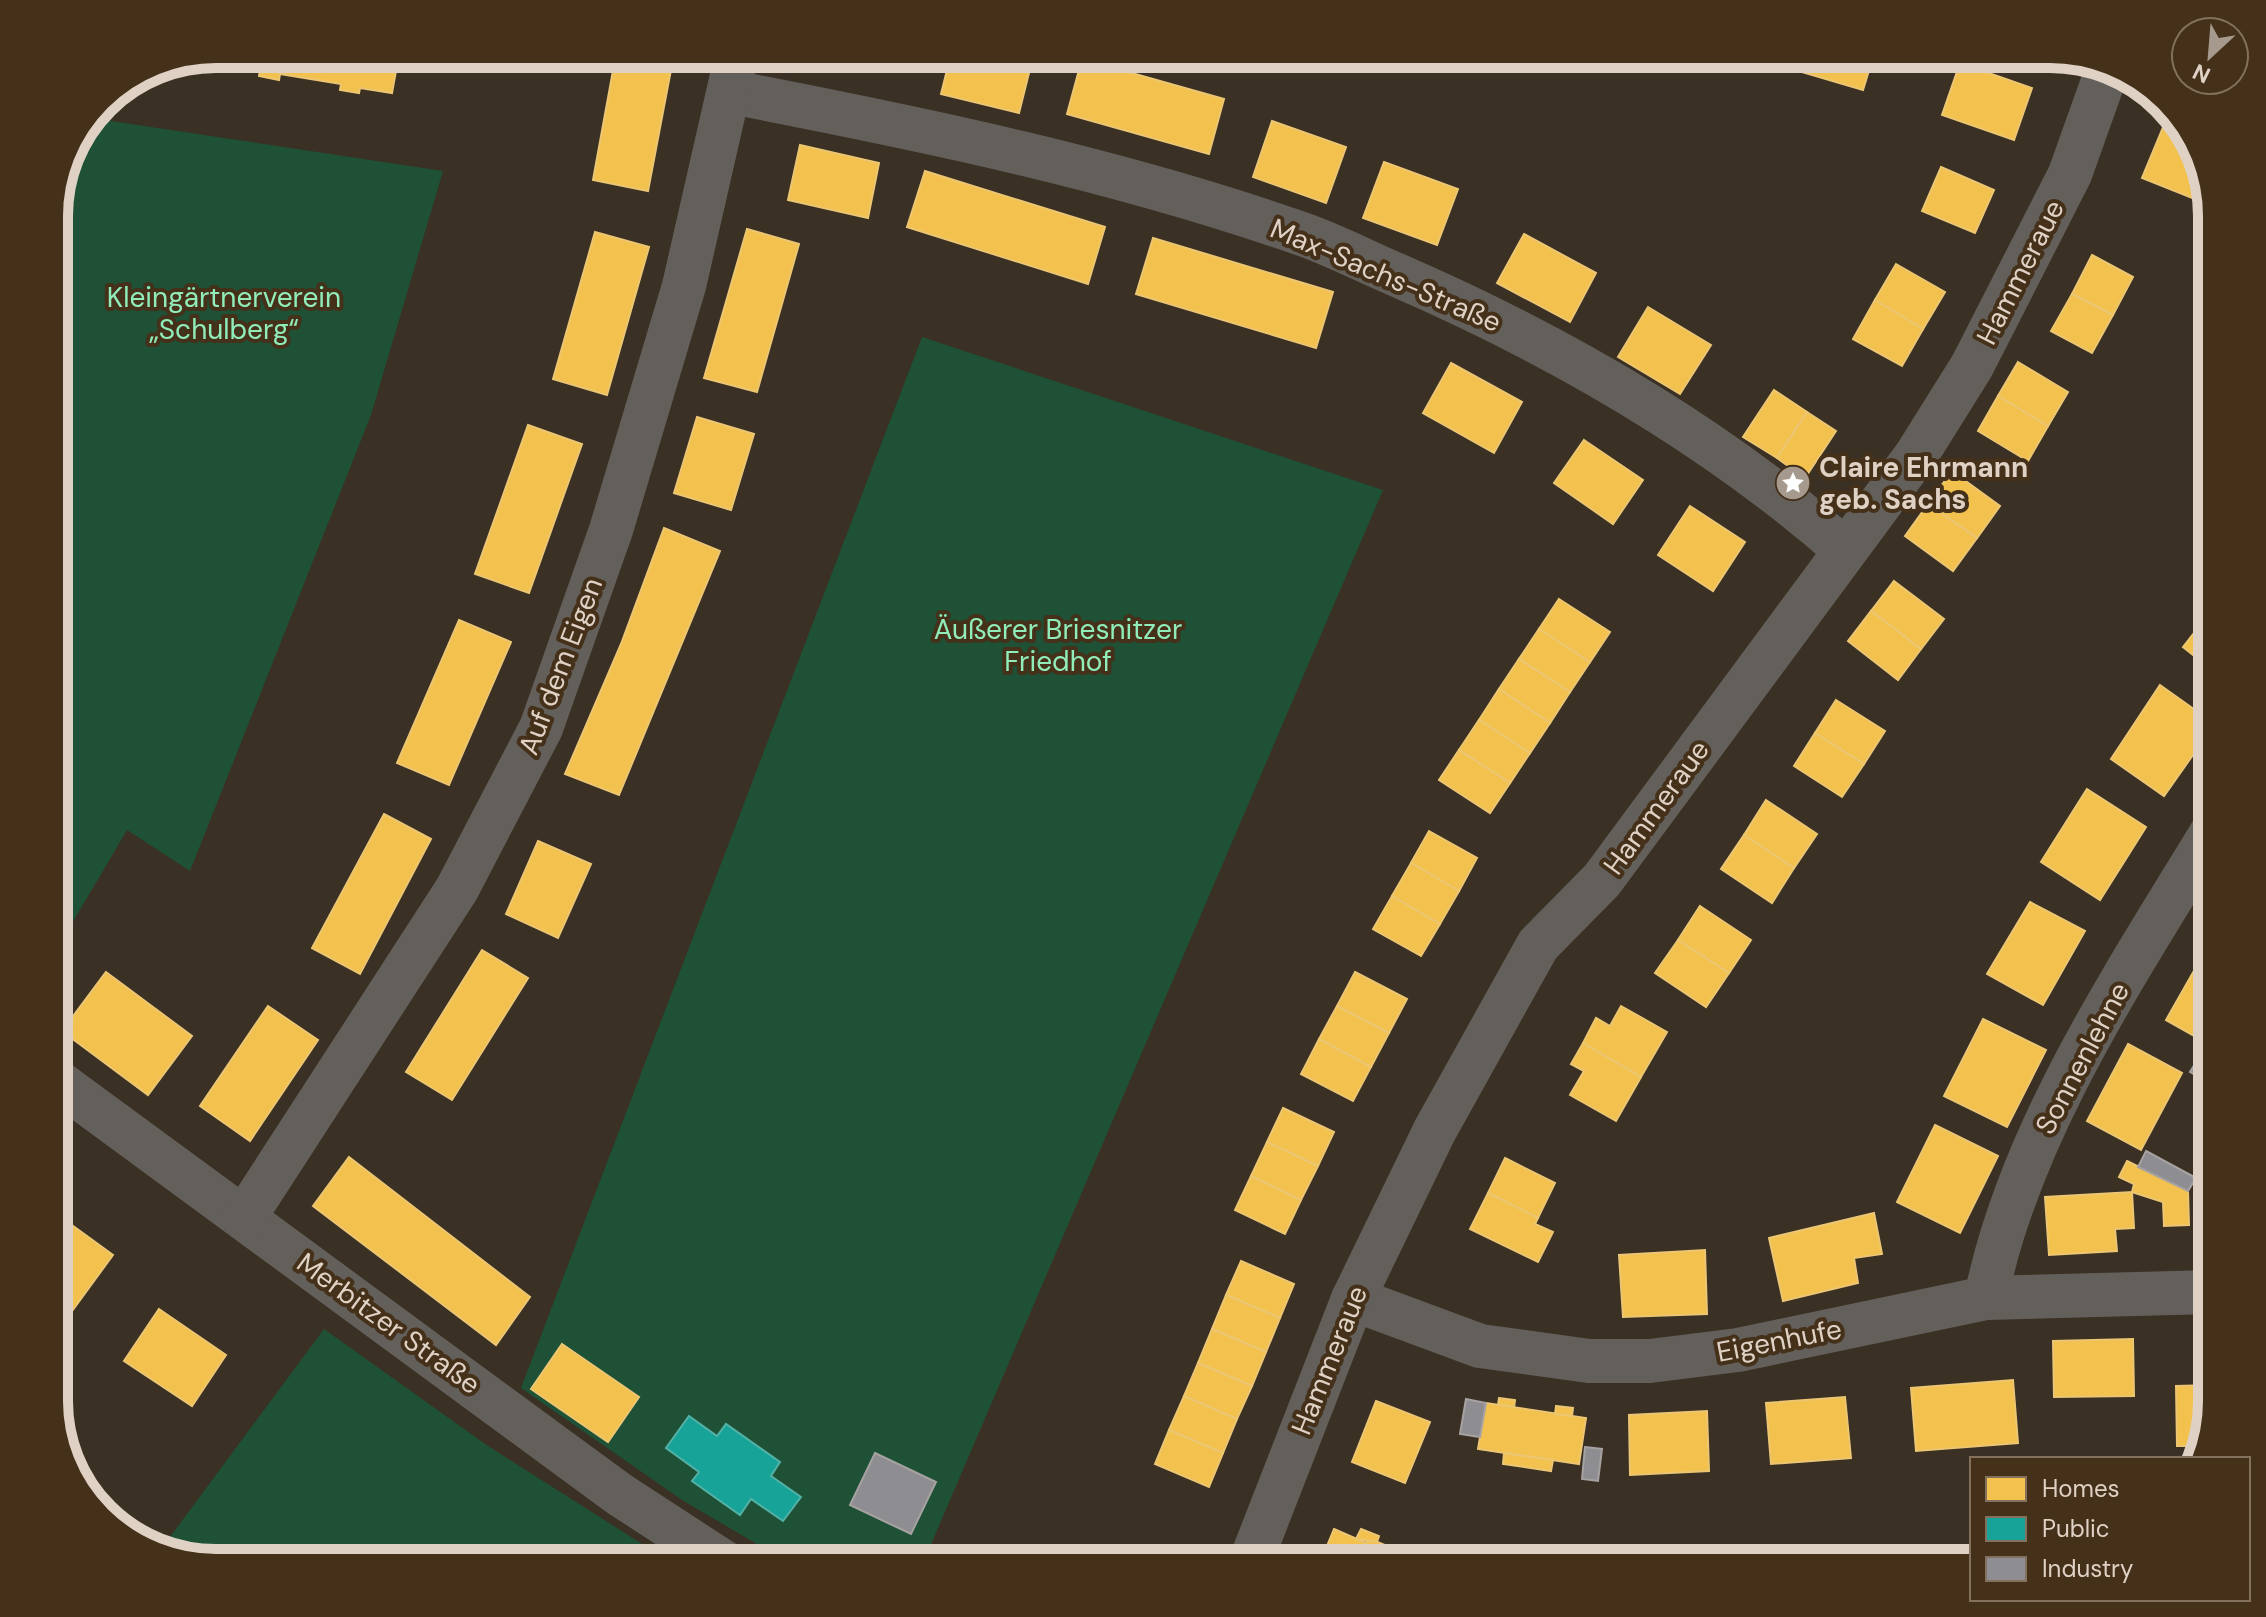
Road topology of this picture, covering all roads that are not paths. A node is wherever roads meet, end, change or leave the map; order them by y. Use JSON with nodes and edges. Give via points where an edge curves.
{"nodes":[{"id":1,"x":734,"y":73,"type":"edge"},
{"id":2,"x":2104,"y":78,"type":"edge"},
{"id":3,"x":1845,"y":550,"type":"junction"},
{"id":4,"x":2198,"y":855,"type":"edge"},
{"id":5,"x":68,"y":1089,"type":"edge"},
{"id":6,"x":244,"y":1218,"type":"junction"},
{"id":7,"x":2198,"y":1292,"type":"edge"},
{"id":8,"x":1986,"y":1298,"type":"junction"},
{"id":9,"x":1353,"y":1299,"type":"junction"},
{"id":10,"x":703,"y":1549,"type":"edge"},
{"id":11,"x":1255,"y":1549,"type":"edge"}],
"edges":[{"from":1,"to":3,"type":"street","name":"Max-Sachs-Straße","via":[[885,122],[1077,165],[1303,234],[1483,313],[1677,422]]},
{"from":1,"to":6,"type":"street","name":"Auf dem Eigen","via":[[684,286],[630,469],[541,728],[457,889]]},
{"from":2,"to":3,"type":"street","name":"Hammeraue","via":[[2070,174],[1972,366],[1917,454]]},
{"from":3,"to":9,"type":"street","name":"Hammeraue","via":[[1602,880],[1538,945],[1435,1130]]},
{"from":4,"to":8,"type":"street","name":"Sonnenlehne","via":[[2110,999],[2024,1169],[1996,1246]]},
{"from":5,"to":6,"type":"street","name":"Merbitzer Straße"},
{"from":6,"to":10,"type":"street","name":"Merbitzer Straße","via":[[619,1494]]},
{"from":7,"to":8,"type":"street","name":"Eigenhufe"},
{"from":8,"to":9,"type":"street","name":"Eigenhufe","via":[[1738,1350],[1650,1361],[1589,1361],[1480,1346]]},
{"from":9,"to":11,"type":"street","name":"Hammeraue"}]}
